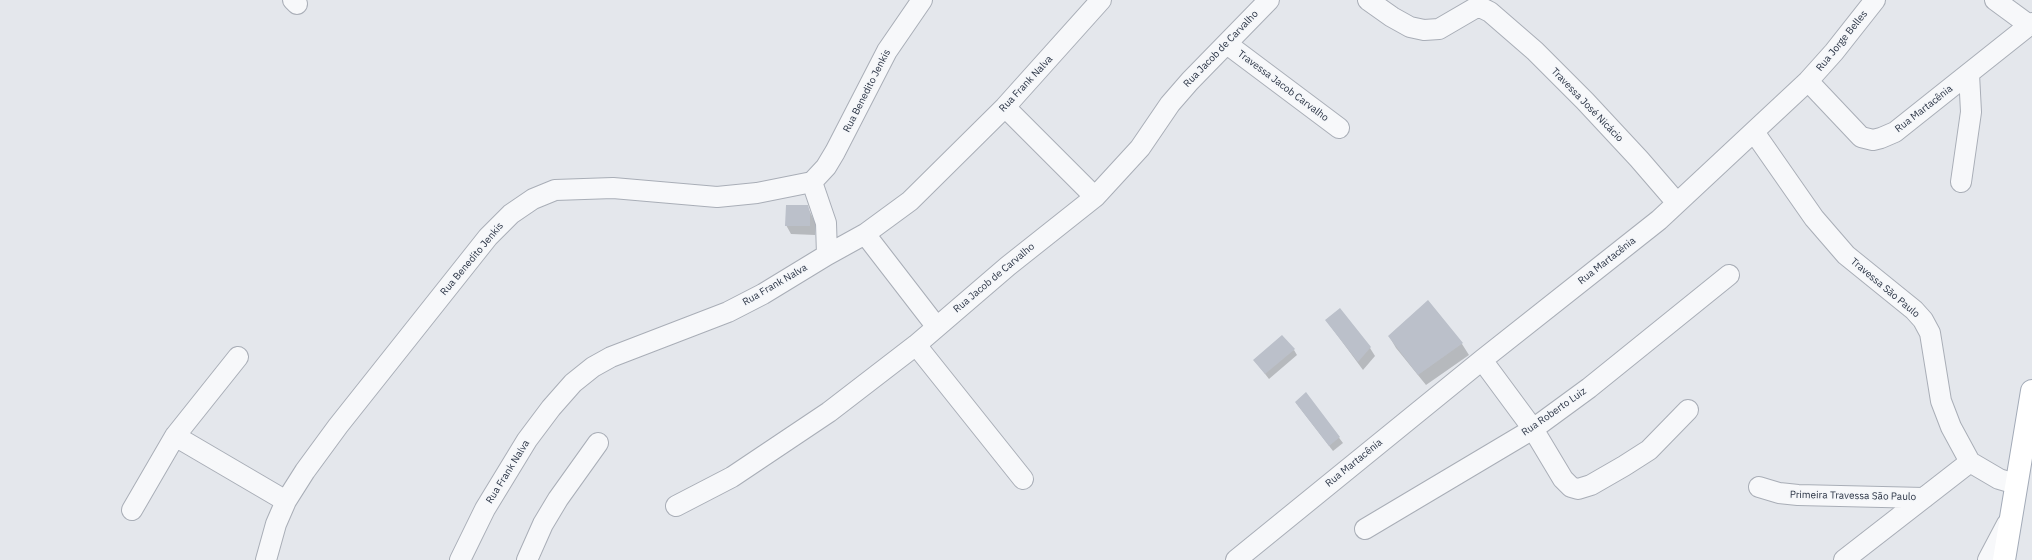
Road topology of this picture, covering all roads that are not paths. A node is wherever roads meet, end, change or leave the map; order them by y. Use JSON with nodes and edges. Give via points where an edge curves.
{"nodes":[{"id":1,"x":922,"y":0,"type":"edge"},
{"id":2,"x":1101,"y":0,"type":"edge"},
{"id":3,"x":1269,"y":0,"type":"edge"},
{"id":4,"x":1368,"y":0,"type":"edge"},
{"id":5,"x":1875,"y":0,"type":"edge"},
{"id":6,"x":1995,"y":0,"type":"edge"},
{"id":7,"x":2030,"y":24,"type":"edge"},
{"id":8,"x":1227,"y":44,"type":"junction"},
{"id":9,"x":1969,"y":74,"type":"junction"},
{"id":10,"x":1808,"y":81,"type":"junction"},
{"id":11,"x":1005,"y":107,"type":"junction"},
{"id":12,"x":1339,"y":128,"type":"dead end"},
{"id":13,"x":1754,"y":132,"type":"junction"},
{"id":14,"x":812,"y":182,"type":"junction"},
{"id":15,"x":1961,"y":182,"type":"dead end"},
{"id":16,"x":1094,"y":197,"type":"junction"},
{"id":17,"x":1677,"y":203,"type":"junction"},
{"id":18,"x":865,"y":234,"type":"junction"},
{"id":19,"x":827,"y":255,"type":"junction"},
{"id":20,"x":1729,"y":275,"type":"dead end"},
{"id":21,"x":936,"y":326,"type":"junction"},
{"id":22,"x":916,"y":345,"type":"junction"},
{"id":23,"x":238,"y":357,"type":"dead end"},
{"id":24,"x":1482,"y":360,"type":"junction"},
{"id":25,"x":2032,"y":392,"type":"edge"},
{"id":26,"x":1688,"y":410,"type":"dead end"},
{"id":27,"x":1533,"y":429,"type":"junction"},
{"id":28,"x":175,"y":436,"type":"junction"},
{"id":29,"x":598,"y":443,"type":"dead end"},
{"id":30,"x":1970,"y":462,"type":"junction"},
{"id":31,"x":1023,"y":479,"type":"dead end"},
{"id":32,"x":2016,"y":484,"type":"junction"},
{"id":33,"x":1759,"y":487,"type":"dead end"},
{"id":34,"x":1924,"y":498,"type":"junction"},
{"id":35,"x":286,"y":501,"type":"junction"},
{"id":36,"x":676,"y":506,"type":"dead end"},
{"id":37,"x":132,"y":510,"type":"dead end"},
{"id":38,"x":2010,"y":519,"type":"junction"},
{"id":39,"x":1365,"y":529,"type":"dead end"},
{"id":40,"x":266,"y":560,"type":"edge"},
{"id":41,"x":460,"y":560,"type":"edge"},
{"id":42,"x":527,"y":560,"type":"edge"},
{"id":43,"x":1236,"y":560,"type":"edge"},
{"id":44,"x":1844,"y":560,"type":"edge"},
{"id":45,"x":1988,"y":560,"type":"edge"},
{"id":46,"x":2004,"y":560,"type":"edge"}],
"edges":[{"from":1,"to":14,"type":"street","name":"Rua Benedito Jenkis","via":[[887,51],[826,167]]},
{"from":2,"to":11,"type":"street","name":"Rua Frank Nalva"},
{"from":3,"to":8,"type":"street","name":"Rua Jacob de Carvalho"},
{"from":4,"to":17,"type":"street","name":"Travessa José Nicácio","via":[[1410,27],[1424,30],[1439,28],[1475,8],[1490,12],[1535,51],[1585,101]]},
{"from":5,"to":10,"type":"street","name":"Rua Jorge Belles"},
{"from":6,"to":7,"type":"street"},
{"from":7,"to":9,"type":"street","name":"Rua Martacênia"},
{"from":8,"to":12,"type":"street","name":"Travessa Jacob Carvalho"},
{"from":8,"to":16,"type":"street","name":"Rua Jacob de Carvalho","via":[[1170,104],[1140,148]]},
{"from":9,"to":10,"type":"street","name":"Rua Martacênia","via":[[1895,132],[1873,140],[1861,137]]},
{"from":9,"to":15,"type":"street","via":[[1970,112]]},
{"from":10,"to":13,"type":"street","name":"Rua Martacênia"},
{"from":11,"to":16,"type":"street"},
{"from":11,"to":18,"type":"street","name":"Rua Frank Nalva","via":[[910,201]]},
{"from":13,"to":17,"type":"street","name":"Rua Martacênia"},
{"from":13,"to":30,"type":"street","name":"Travessa São Paulo","via":[[1814,218],[1846,255],[1923,320],[1930,332],[1941,401],[1951,427]]},
{"from":14,"to":19,"type":"street","via":[[826,223]]},
{"from":14,"to":35,"type":"street","name":"Rua Benedito Jenkis","via":[[756,193],[717,197],[613,188],[555,190],[533,199],[510,214],[488,237],[338,426]]},
{"from":16,"to":21,"type":"street","name":"Rua Jacob de Carvalho"},
{"from":17,"to":24,"type":"street","name":"Rua Martacênia"},
{"from":18,"to":19,"type":"street","name":"Rua Frank Nalva"},
{"from":18,"to":21,"type":"street"},
{"from":19,"to":41,"type":"street","name":"Rua Frank Nalva","via":[[728,312],[611,357],[573,383],[527,440],[485,508]]},
{"from":20,"to":27,"type":"street","name":"Rua Roberto Luiz"},
{"from":21,"to":22,"type":"street","name":"Rua Jacob de Carvalho"},
{"from":22,"to":31,"type":"street"},
{"from":22,"to":36,"type":"street","name":"Rua Jacob de Carvalho","via":[[829,412],[732,477]]},
{"from":23,"to":28,"type":"street"},
{"from":24,"to":27,"type":"street"},
{"from":24,"to":43,"type":"street","name":"Rua Martacênia"},
{"from":25,"to":32,"type":"main road"},
{"from":26,"to":27,"type":"street","via":[[1649,450],[1591,485],[1578,489],[1571,487],[1563,479]]},
{"from":27,"to":39,"type":"street","name":"Rua Roberto Luiz"},
{"from":28,"to":35,"type":"street"},
{"from":28,"to":37,"type":"street"},
{"from":29,"to":42,"type":"street","via":[[558,499],[543,524]]},
{"from":30,"to":32,"type":"street","via":[[1999,479]]},
{"from":30,"to":34,"type":"street"},
{"from":32,"to":38,"type":"main road"},
{"from":33,"to":34,"type":"street","name":"Primeira Travessa São Paulo","via":[[1779,494]]},
{"from":34,"to":44,"type":"street"},
{"from":35,"to":40,"type":"street","name":"Rua Benedito Jenkis","via":[[276,524]]},
{"from":38,"to":45,"type":"street"},
{"from":38,"to":46,"type":"main road"}]}
